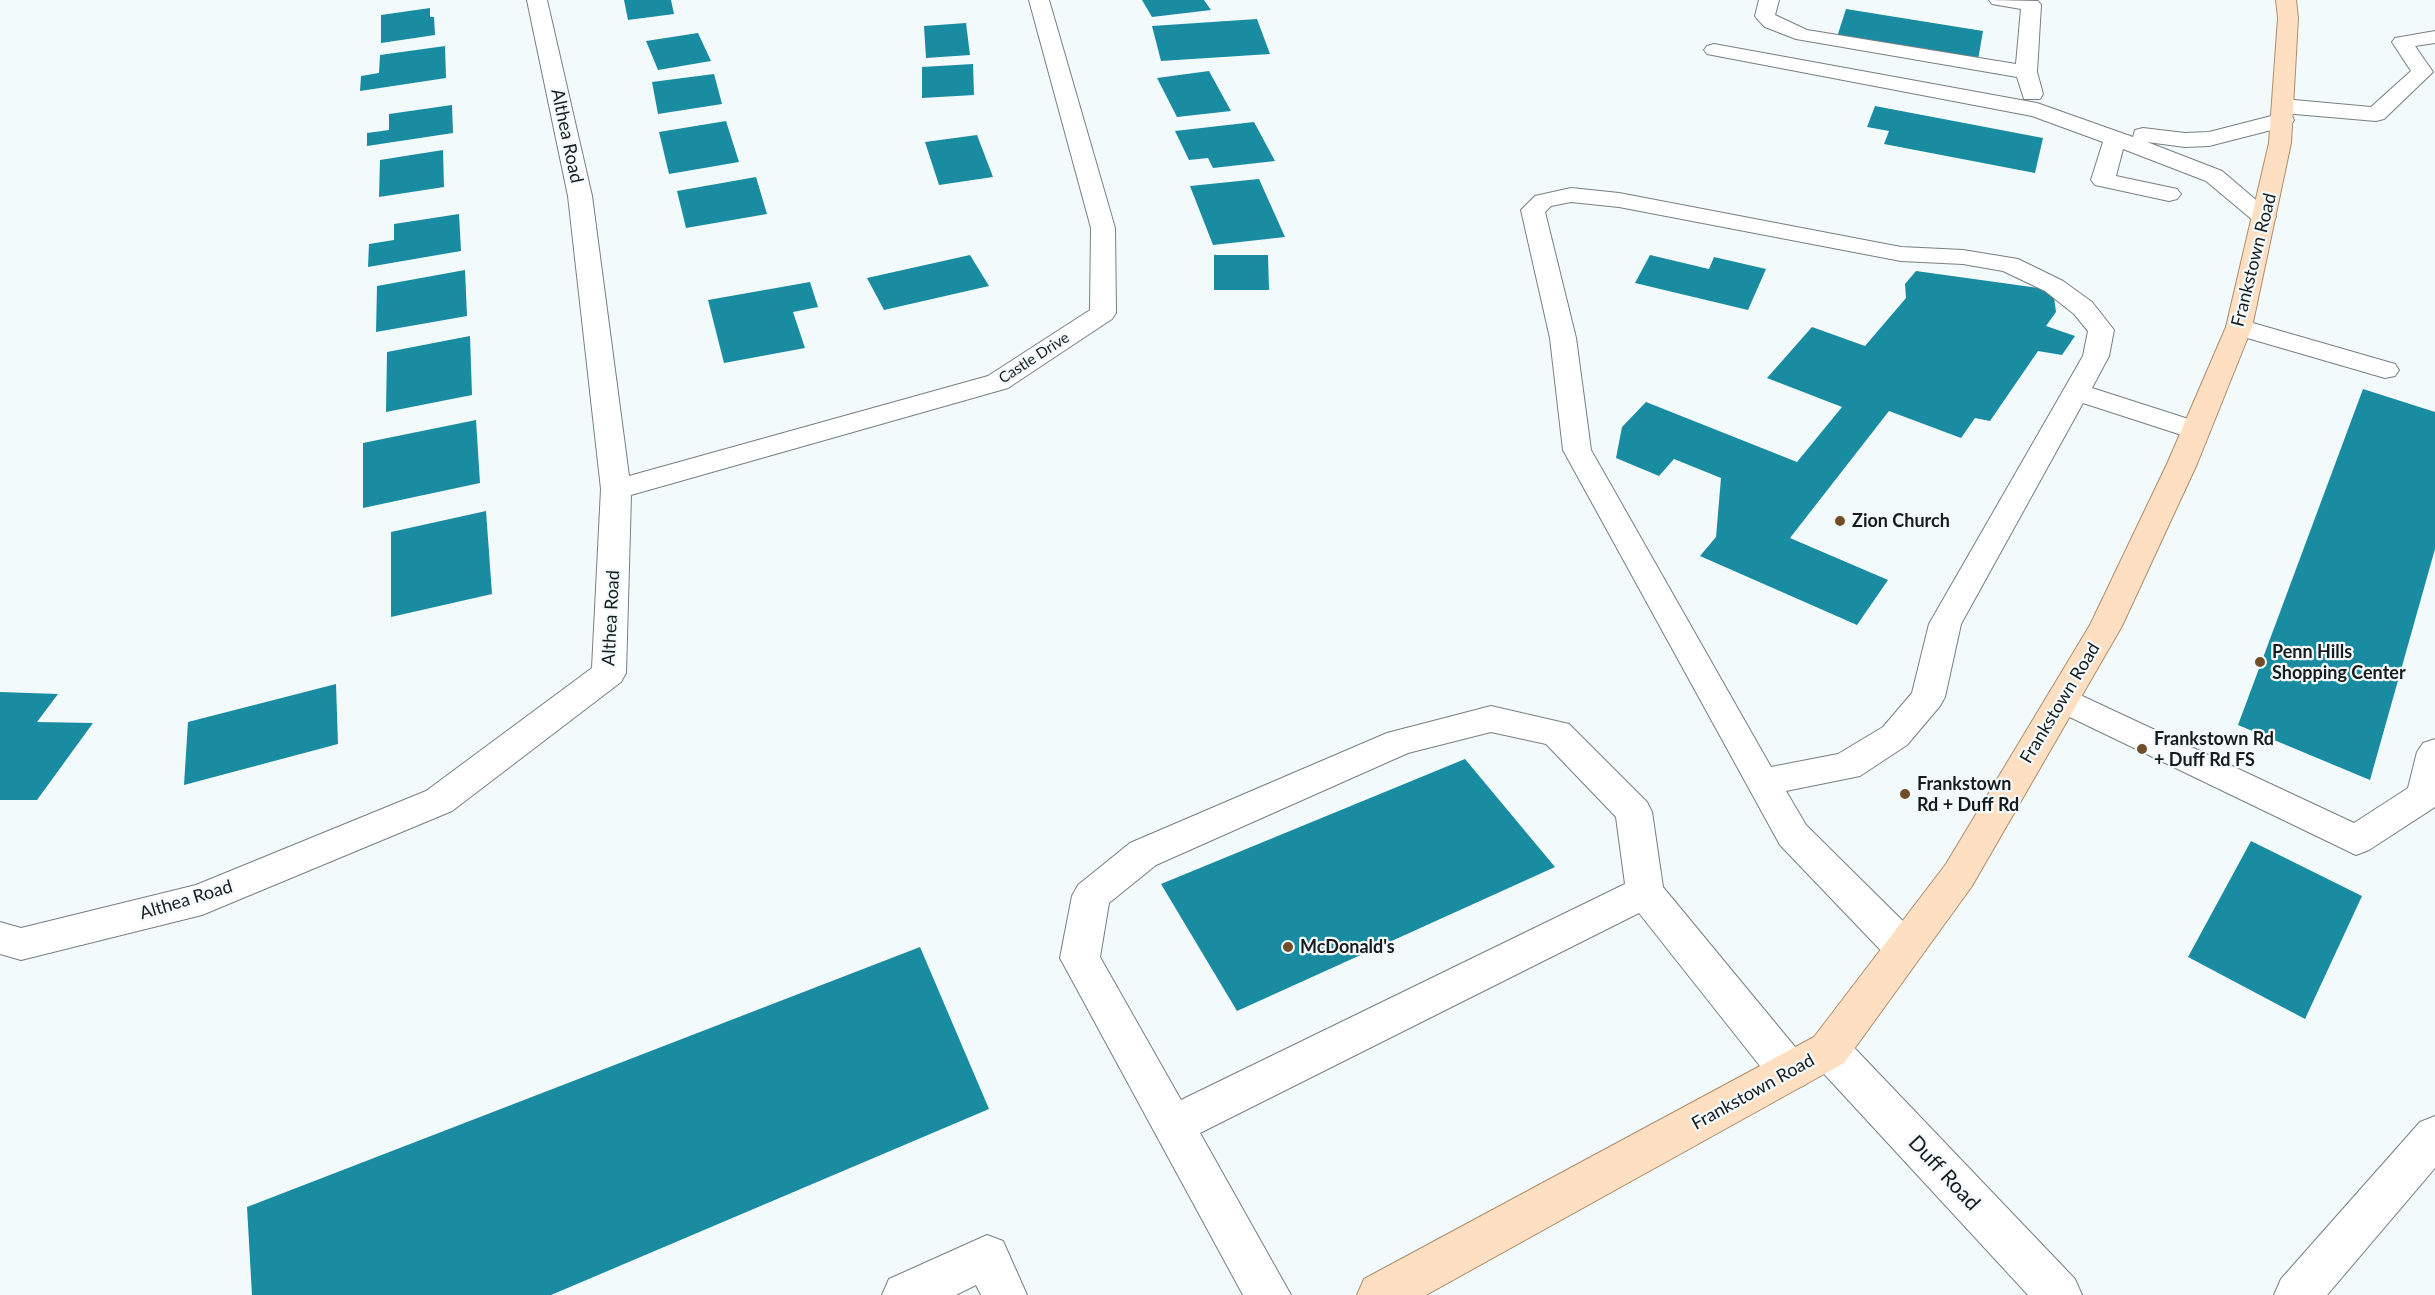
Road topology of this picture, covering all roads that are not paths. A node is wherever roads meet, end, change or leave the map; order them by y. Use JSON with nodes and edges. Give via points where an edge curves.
{"nodes":[{"id":1,"x":537,"y":0,"type":"edge"},
{"id":2,"x":1039,"y":0,"type":"edge"},
{"id":3,"x":1769,"y":0,"type":"edge"},
{"id":4,"x":1999,"y":0,"type":"edge"},
{"id":5,"x":2286,"y":0,"type":"edge"},
{"id":6,"x":2435,"y":37,"type":"edge"},
{"id":7,"x":1714,"y":50,"type":"dead end"},
{"id":8,"x":2428,"y":71,"type":"edge"},
{"id":9,"x":2026,"y":72,"type":"junction"},
{"id":10,"x":2037,"y":110,"type":"junction"},
{"id":11,"x":2283,"y":113,"type":"junction"},
{"id":12,"x":2076,"y":123,"type":"junction"},
{"id":13,"x":2115,"y":139,"type":"junction"},
{"id":14,"x":2169,"y":194,"type":"dead end"},
{"id":15,"x":2264,"y":217,"type":"junction"},
{"id":16,"x":2239,"y":327,"type":"junction"},
{"id":17,"x":2385,"y":370,"type":"dead end"},
{"id":18,"x":2076,"y":392,"type":"junction"},
{"id":19,"x":2194,"y":430,"type":"junction"},
{"id":20,"x":616,"y":489,"type":"junction"},
{"id":21,"x":2063,"y":699,"type":"junction"},
{"id":22,"x":2435,"y":752,"type":"edge"},
{"id":23,"x":1762,"y":782,"type":"junction"},
{"id":24,"x":1645,"y":892,"type":"junction"},
{"id":25,"x":0,"y":938,"type":"edge"},
{"id":26,"x":1904,"y":948,"type":"junction"},
{"id":27,"x":1829,"y":1050,"type":"junction"},
{"id":28,"x":1790,"y":1072,"type":"junction"},
{"id":29,"x":1172,"y":1125,"type":"junction"},
{"id":30,"x":2435,"y":1136,"type":"edge"},
{"id":31,"x":905,"y":1295,"type":"edge"},
{"id":32,"x":1004,"y":1295,"type":"edge"},
{"id":33,"x":1268,"y":1295,"type":"edge"},
{"id":34,"x":1380,"y":1295,"type":"edge"},
{"id":35,"x":2059,"y":1295,"type":"edge"},
{"id":36,"x":2297,"y":1295,"type":"edge"}],
"edges":[{"from":1,"to":20,"type":"street","name":"Althea Road","via":[[580,196]]},
{"from":2,"to":20,"type":"street","name":"Castle Drive","via":[[1103,228],[1102,313],[998,382]]},
{"from":3,"to":9,"type":"street","via":[[1765,16],[1772,23],[1803,35]]},
{"from":4,"to":9,"type":"street","via":[[2031,5]]},
{"from":5,"to":11,"type":"main road","name":"Frankstown Road"},
{"from":6,"to":8,"type":"street","via":[[2402,42]]},
{"from":7,"to":10,"type":"street"},
{"from":8,"to":11,"type":"street","via":[[2376,114]]},
{"from":9,"to":10,"type":"street"},
{"from":10,"to":12,"type":"street"},
{"from":11,"to":12,"type":"street","via":[[2209,139],[2185,140]]},
{"from":11,"to":15,"type":"main road","name":"Frankstown Road"},
{"from":12,"to":13,"type":"street"},
{"from":13,"to":14,"type":"street","via":[[2103,180]]},
{"from":13,"to":15,"type":"street","via":[[2214,176]]},
{"from":15,"to":16,"type":"main road","name":"Frankstown Road"},
{"from":16,"to":17,"type":"street"},
{"from":16,"to":19,"type":"main road","name":"Frankstown Road"},
{"from":18,"to":19,"type":"street"},
{"from":18,"to":23,"type":"street","via":[[1945,624],[1928,697],[1895,736],[1847,766]]},
{"from":18,"to":23,"type":"street","via":[[2096,356],[2101,330],[2083,308],[2054,286],[2009,264],[1900,254],[1619,200],[1571,195],[1543,201],[1533,210],[1563,338],[1577,450]]},
{"from":19,"to":21,"type":"main road","name":"Frankstown Road","via":[[2106,626]]},
{"from":20,"to":25,"type":"street","name":"Althea Road","via":[[609,674],[439,801],[202,899],[21,944]]},
{"from":21,"to":22,"type":"street","via":[[2356,840],[2424,796]]},
{"from":21,"to":26,"type":"main road","name":"Frankstown Road","via":[[1959,875]]},
{"from":23,"to":26,"type":"street","via":[[1793,835]]},
{"from":24,"to":28,"type":"street"},
{"from":24,"to":29,"type":"street"},
{"from":24,"to":29,"type":"street","via":[[1634,812],[1557,733],[1491,719],[1399,742],[1143,854],[1091,896],[1080,958]]},
{"from":26,"to":27,"type":"main road","name":"Frankstown Road"},
{"from":27,"to":28,"type":"main road","name":"Frankstown Road"},
{"from":27,"to":35,"type":"street","name":"Duff Road"},
{"from":28,"to":34,"type":"main road","name":"Frankstown Road"},
{"from":29,"to":33,"type":"street"},
{"from":30,"to":36,"type":"street"},
{"from":31,"to":32,"type":"street","via":[[987,1257]]}]}
